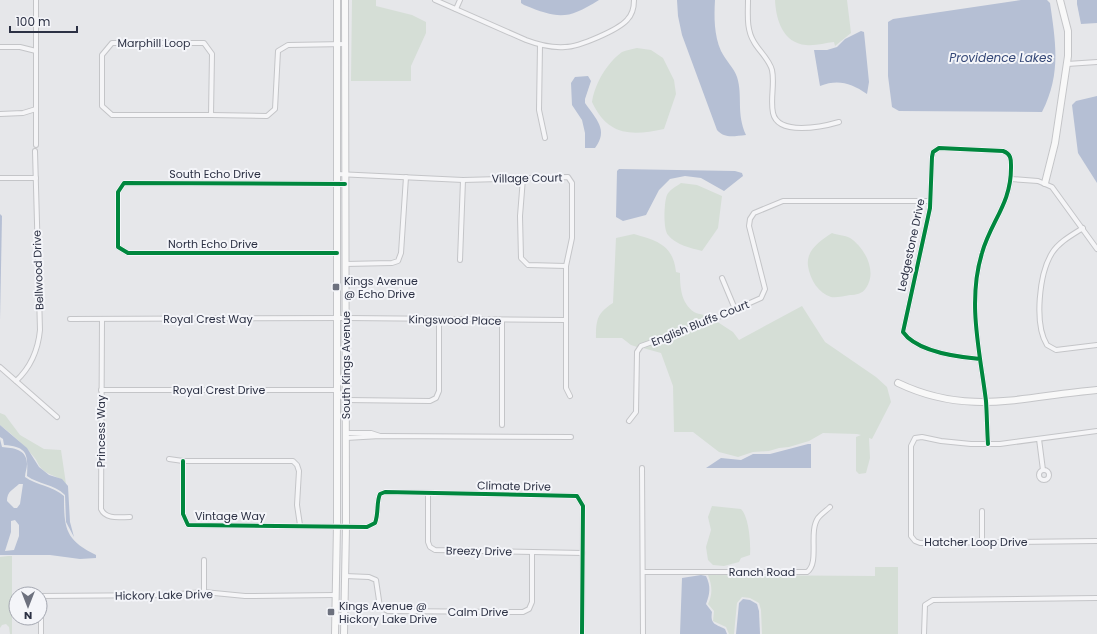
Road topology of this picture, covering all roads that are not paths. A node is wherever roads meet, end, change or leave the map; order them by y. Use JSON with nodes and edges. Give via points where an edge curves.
{"nodes":[{"id":1,"x":36,"y":0,"type":"edge"},
{"id":2,"x":337,"y":0,"type":"edge"},
{"id":3,"x":346,"y":0,"type":"edge"},
{"id":4,"x":434,"y":0,"type":"edge"},
{"id":5,"x":460,"y":0,"type":"edge"},
{"id":6,"x":634,"y":0,"type":"edge"},
{"id":7,"x":748,"y":0,"type":"edge"},
{"id":8,"x":1060,"y":0,"type":"edge"},
{"id":9,"x":456,"y":9,"type":"junction"},
{"id":10,"x":346,"y":44,"type":"junction"},
{"id":11,"x":337,"y":45,"type":"junction"},
{"id":12,"x":540,"y":45,"type":"junction"},
{"id":13,"x":0,"y":47,"type":"edge"},
{"id":14,"x":36,"y":51,"type":"junction"},
{"id":15,"x":1097,"y":62,"type":"edge"},
{"id":16,"x":1067,"y":64,"type":"junction"},
{"id":17,"x":36,"y":109,"type":"junction"},
{"id":18,"x":337,"y":113,"type":"junction"},
{"id":19,"x":0,"y":114,"type":"edge"},
{"id":20,"x":345,"y":114,"type":"junction"},
{"id":21,"x":211,"y":115,"type":"junction"},
{"id":22,"x":838,"y":122,"type":"dead end"},
{"id":23,"x":545,"y":138,"type":"dead end"},
{"id":24,"x":36,"y":145,"type":"dead end"},
{"id":25,"x":35,"y":151,"type":"dead end"},
{"id":26,"x":337,"y":174,"type":"junction"},
{"id":27,"x":345,"y":174,"type":"junction"},
{"id":28,"x":406,"y":177,"type":"junction"},
{"id":29,"x":0,"y":178,"type":"edge"},
{"id":30,"x":36,"y":178,"type":"junction"},
{"id":31,"x":523,"y":178,"type":"junction"},
{"id":32,"x":1011,"y":179,"type":"junction"},
{"id":33,"x":463,"y":180,"type":"junction"},
{"id":34,"x":1045,"y":183,"type":"junction"},
{"id":35,"x":337,"y":184,"type":"junction"},
{"id":36,"x":345,"y":184,"type":"junction"},
{"id":37,"x":930,"y":201,"type":"junction"},
{"id":38,"x":118,"y":220,"type":"joint"},
{"id":39,"x":1082,"y":228,"type":"junction"},
{"id":40,"x":1097,"y":249,"type":"edge"},
{"id":41,"x":337,"y":253,"type":"junction"},
{"id":42,"x":460,"y":260,"type":"dead end"},
{"id":43,"x":345,"y":264,"type":"junction"},
{"id":44,"x":566,"y":266,"type":"junction"},
{"id":45,"x":722,"y":278,"type":"dead end"},
{"id":46,"x":735,"y":310,"type":"junction"},
{"id":47,"x":346,"y":318,"type":"junction"},
{"id":48,"x":70,"y":319,"type":"dead end"},
{"id":49,"x":102,"y":319,"type":"junction"},
{"id":50,"x":337,"y":319,"type":"junction"},
{"id":51,"x":439,"y":320,"type":"junction"},
{"id":52,"x":502,"y":320,"type":"junction"},
{"id":53,"x":565,"y":320,"type":"junction"},
{"id":54,"x":1097,"y":345,"type":"edge"},
{"id":55,"x":980,"y":359,"type":"junction"},
{"id":56,"x":0,"y":367,"type":"edge"},
{"id":57,"x":16,"y":381,"type":"junction"},
{"id":58,"x":898,"y":383,"type":"dead end"},
{"id":59,"x":101,"y":390,"type":"junction"},
{"id":60,"x":337,"y":390,"type":"junction"},
{"id":61,"x":1097,"y":390,"type":"edge"},
{"id":62,"x":570,"y":396,"type":"dead end"},
{"id":63,"x":346,"y":400,"type":"junction"},
{"id":64,"x":986,"y":403,"type":"junction"},
{"id":65,"x":58,"y":417,"type":"dead end"},
{"id":66,"x":630,"y":421,"type":"dead end"},
{"id":67,"x":502,"y":425,"type":"dead end"},
{"id":68,"x":1097,"y":431,"type":"edge"},
{"id":69,"x":346,"y":436,"type":"junction"},
{"id":70,"x":571,"y":437,"type":"dead end"},
{"id":71,"x":1039,"y":439,"type":"junction"},
{"id":72,"x":988,"y":444,"type":"junction"},
{"id":73,"x":169,"y":459,"type":"dead end"},
{"id":74,"x":183,"y":461,"type":"junction"},
{"id":75,"x":642,"y":468,"type":"dead end"},
{"id":76,"x":1043,"y":470,"type":"dead end"},
{"id":77,"x":428,"y":493,"type":"junction"},
{"id":78,"x":830,"y":507,"type":"dead end"},
{"id":79,"x":982,"y":511,"type":"dead end"},
{"id":80,"x":130,"y":517,"type":"dead end"},
{"id":81,"x":300,"y":525,"type":"junction"},
{"id":82,"x":337,"y":526,"type":"junction"},
{"id":83,"x":346,"y":527,"type":"junction"},
{"id":84,"x":1097,"y":541,"type":"edge"},
{"id":85,"x":982,"y":542,"type":"junction"},
{"id":86,"x":532,"y":552,"type":"junction"},
{"id":87,"x":583,"y":553,"type":"junction"},
{"id":88,"x":204,"y":560,"type":"dead end"},
{"id":89,"x":643,"y":572,"type":"junction"},
{"id":90,"x":345,"y":576,"type":"junction"},
{"id":91,"x":204,"y":592,"type":"junction"},
{"id":92,"x":335,"y":595,"type":"junction"},
{"id":93,"x":48,"y":596,"type":"edge"},
{"id":94,"x":1097,"y":598,"type":"edge"},
{"id":95,"x":335,"y":634,"type":"edge"},
{"id":96,"x":344,"y":634,"type":"edge"},
{"id":97,"x":582,"y":634,"type":"edge"},
{"id":98,"x":643,"y":634,"type":"edge"},
{"id":99,"x":924,"y":634,"type":"edge"}],
"edges":[{"from":1,"to":14,"type":"street"},
{"from":2,"to":11,"type":"main road","name":"South Kings Avenue"},
{"from":3,"to":10,"type":"main road","name":"South Kings Avenue"},
{"from":4,"to":9,"type":"street"},
{"from":5,"to":9,"type":"street"},
{"from":6,"to":12,"type":"street","via":[[633,11],[626,21],[583,44],[566,47]]},
{"from":7,"to":22,"type":"street","via":[[750,35],[772,70],[773,112],[776,121],[789,127],[820,127]]},
{"from":8,"to":16,"type":"main road","via":[[1068,31]]},
{"from":9,"to":12,"type":"street"},
{"from":10,"to":11,"type":"street","name":"Marphill Loop"},
{"from":10,"to":20,"type":"main road","name":"South Kings Avenue"},
{"from":11,"to":18,"type":"main road","name":"South Kings Avenue"},
{"from":11,"to":21,"type":"street","name":"Marphill Loop","via":[[288,45],[278,51],[276,108],[268,116]]},
{"from":12,"to":23,"type":"street","via":[[539,110]]},
{"from":13,"to":14,"type":"street","via":[[20,47]]},
{"from":14,"to":17,"type":"street"},
{"from":15,"to":16,"type":"street"},
{"from":16,"to":34,"type":"main road","via":[[1054,148]]},
{"from":17,"to":19,"type":"street","via":[[23,113]]},
{"from":17,"to":24,"type":"street"},
{"from":18,"to":20,"type":"main road"},
{"from":18,"to":26,"type":"main road","name":"South Kings Avenue"},
{"from":20,"to":27,"type":"main road","name":"South Kings Avenue"},
{"from":21,"to":21,"type":"street","name":"Marphill Loop","via":[[112,115],[102,106],[102,55],[112,44],[204,43],[212,54]]},
{"from":25,"to":30,"type":"street","name":"Bellwood Drive"},
{"from":26,"to":27,"type":"street","name":"Village Court"},
{"from":26,"to":35,"type":"main road","name":"South Kings Avenue"},
{"from":27,"to":28,"type":"street","name":"Village Court"},
{"from":27,"to":36,"type":"main road","name":"South Kings Avenue"},
{"from":28,"to":33,"type":"street","name":"Village Court"},
{"from":28,"to":43,"type":"street","via":[[401,253],[398,261]]},
{"from":29,"to":30,"type":"street"},
{"from":30,"to":57,"type":"street","name":"Bellwood Drive","via":[[40,330],[35,354],[26,371]]},
{"from":31,"to":33,"type":"street","name":"Village Court"},
{"from":31,"to":44,"type":"street","via":[[520,216],[521,258],[528,265]]},
{"from":31,"to":44,"type":"street","name":"Village Court","via":[[568,178],[572,183],[572,238]]},
{"from":32,"to":34,"type":"street"},
{"from":32,"to":37,"type":"street","name":"Ledgestone Drive","via":[[1011,160],[1005,152],[939,148],[933,152],[932,157]]},
{"from":32,"to":55,"type":"street","name":"Ledgestone Drive","via":[[1006,202],[987,239],[979,266],[974,304]]},
{"from":33,"to":42,"type":"street"},
{"from":34,"to":39,"type":"street","via":[[1058,193]]},
{"from":35,"to":36,"type":"street","name":"South Echo Drive"},
{"from":35,"to":38,"type":"street","name":"South Echo Drive","via":[[124,183],[118,192]]},
{"from":35,"to":41,"type":"main road","name":"South Kings Avenue"},
{"from":36,"to":43,"type":"main road","name":"South Kings Avenue"},
{"from":37,"to":46,"type":"street","name":"English Bluffs Court","via":[[783,200],[754,213],[749,226],[765,289],[761,298]]},
{"from":37,"to":55,"type":"street","name":"Ledgestone Drive","via":[[903,332],[911,340],[940,352]]},
{"from":38,"to":41,"type":"street","name":"North Echo Drive","via":[[118,247],[128,253]]},
{"from":39,"to":40,"type":"street"},
{"from":39,"to":54,"type":"street","via":[[1060,245],[1048,260],[1040,300],[1042,334],[1047,346],[1056,350]]},
{"from":41,"to":50,"type":"main road","name":"South Kings Avenue"},
{"from":43,"to":47,"type":"main road","name":"South Kings Avenue"},
{"from":44,"to":53,"type":"street","name":"Village Court"},
{"from":45,"to":46,"type":"street"},
{"from":46,"to":66,"type":"street","name":"English Bluffs Court","via":[[641,346],[637,352],[636,412]]},
{"from":47,"to":50,"type":"street","name":"Royal Crest Way"},
{"from":47,"to":51,"type":"street","name":"Kingswood Place"},
{"from":47,"to":63,"type":"main road","name":"South Kings Avenue"},
{"from":48,"to":49,"type":"street","name":"Royal Crest Way"},
{"from":49,"to":50,"type":"street","name":"Royal Crest Way"},
{"from":49,"to":59,"type":"street","name":"Princess Way"},
{"from":50,"to":60,"type":"main road","name":"South Kings Avenue"},
{"from":51,"to":52,"type":"street","name":"Kingswood Place"},
{"from":51,"to":63,"type":"street","via":[[439,391],[436,398],[430,401]]},
{"from":52,"to":53,"type":"street","name":"Kingswood Place"},
{"from":52,"to":67,"type":"street"},
{"from":53,"to":62,"type":"street","name":"Village Court","via":[[566,388]]},
{"from":55,"to":64,"type":"street","name":"Ledgestone Drive"},
{"from":56,"to":57,"type":"street"},
{"from":57,"to":65,"type":"street"},
{"from":58,"to":64,"type":"main road","via":[[941,399]]},
{"from":59,"to":60,"type":"street","name":"Royal Crest Drive"},
{"from":59,"to":80,"type":"street","name":"Princess Way","via":[[101,509],[103,514],[109,517]]},
{"from":60,"to":82,"type":"main road","name":"South Kings Avenue"},
{"from":61,"to":64,"type":"main road"},
{"from":63,"to":69,"type":"main road","name":"South Kings Avenue"},
{"from":64,"to":72,"type":"street"},
{"from":68,"to":71,"type":"street","name":"Hatcher Loop Drive"},
{"from":69,"to":70,"type":"street"},
{"from":69,"to":83,"type":"main road","name":"South Kings Avenue"},
{"from":71,"to":72,"type":"street","name":"Hatcher Loop Drive"},
{"from":71,"to":76,"type":"street"},
{"from":72,"to":85,"type":"street","name":"Hatcher Loop Drive","via":[[957,443],[922,437],[915,438],[911,446],[911,536],[920,543]]},
{"from":73,"to":74,"type":"street"},
{"from":74,"to":81,"type":"street","via":[[292,461],[299,471],[297,505]]},
{"from":74,"to":81,"type":"street","name":"Vintage Way","via":[[183,514],[188,525]]},
{"from":75,"to":89,"type":"street"},
{"from":77,"to":83,"type":"street","name":"Climate Drive","via":[[380,494],[375,522],[367,527]]},
{"from":77,"to":86,"type":"street","name":"Breezy Drive","via":[[428,542],[435,550]]},
{"from":77,"to":87,"type":"street","name":"Climate Drive","via":[[577,496],[583,506]]},
{"from":78,"to":89,"type":"street","name":"Ranch Road","via":[[818,518],[813,530],[813,563],[807,572]]},
{"from":79,"to":85,"type":"street"},
{"from":81,"to":82,"type":"street","name":"Vintage Way"},
{"from":82,"to":83,"type":"street","name":"Climate Drive"},
{"from":82,"to":92,"type":"main road","name":"South Kings Avenue"},
{"from":83,"to":90,"type":"main road","name":"South Kings Avenue"},
{"from":84,"to":85,"type":"street","name":"Hatcher Loop Drive"},
{"from":86,"to":87,"type":"street","name":"Breezy Drive"},
{"from":86,"to":90,"type":"street","name":"Calm Drive","via":[[532,602],[523,612],[388,611],[380,607],[376,580],[369,577]]},
{"from":87,"to":97,"type":"street","name":"Climate Drive"},
{"from":88,"to":91,"type":"street"},
{"from":89,"to":98,"type":"street"},
{"from":90,"to":96,"type":"main road","name":"South Kings Avenue"},
{"from":91,"to":92,"type":"street","name":"Hickory Lake Drive","via":[[245,596]]},
{"from":91,"to":93,"type":"street","name":"Hickory Lake Drive"},
{"from":92,"to":95,"type":"main road","name":"South Kings Avenue"},
{"from":94,"to":99,"type":"street","via":[[933,600],[925,605]]}]}
